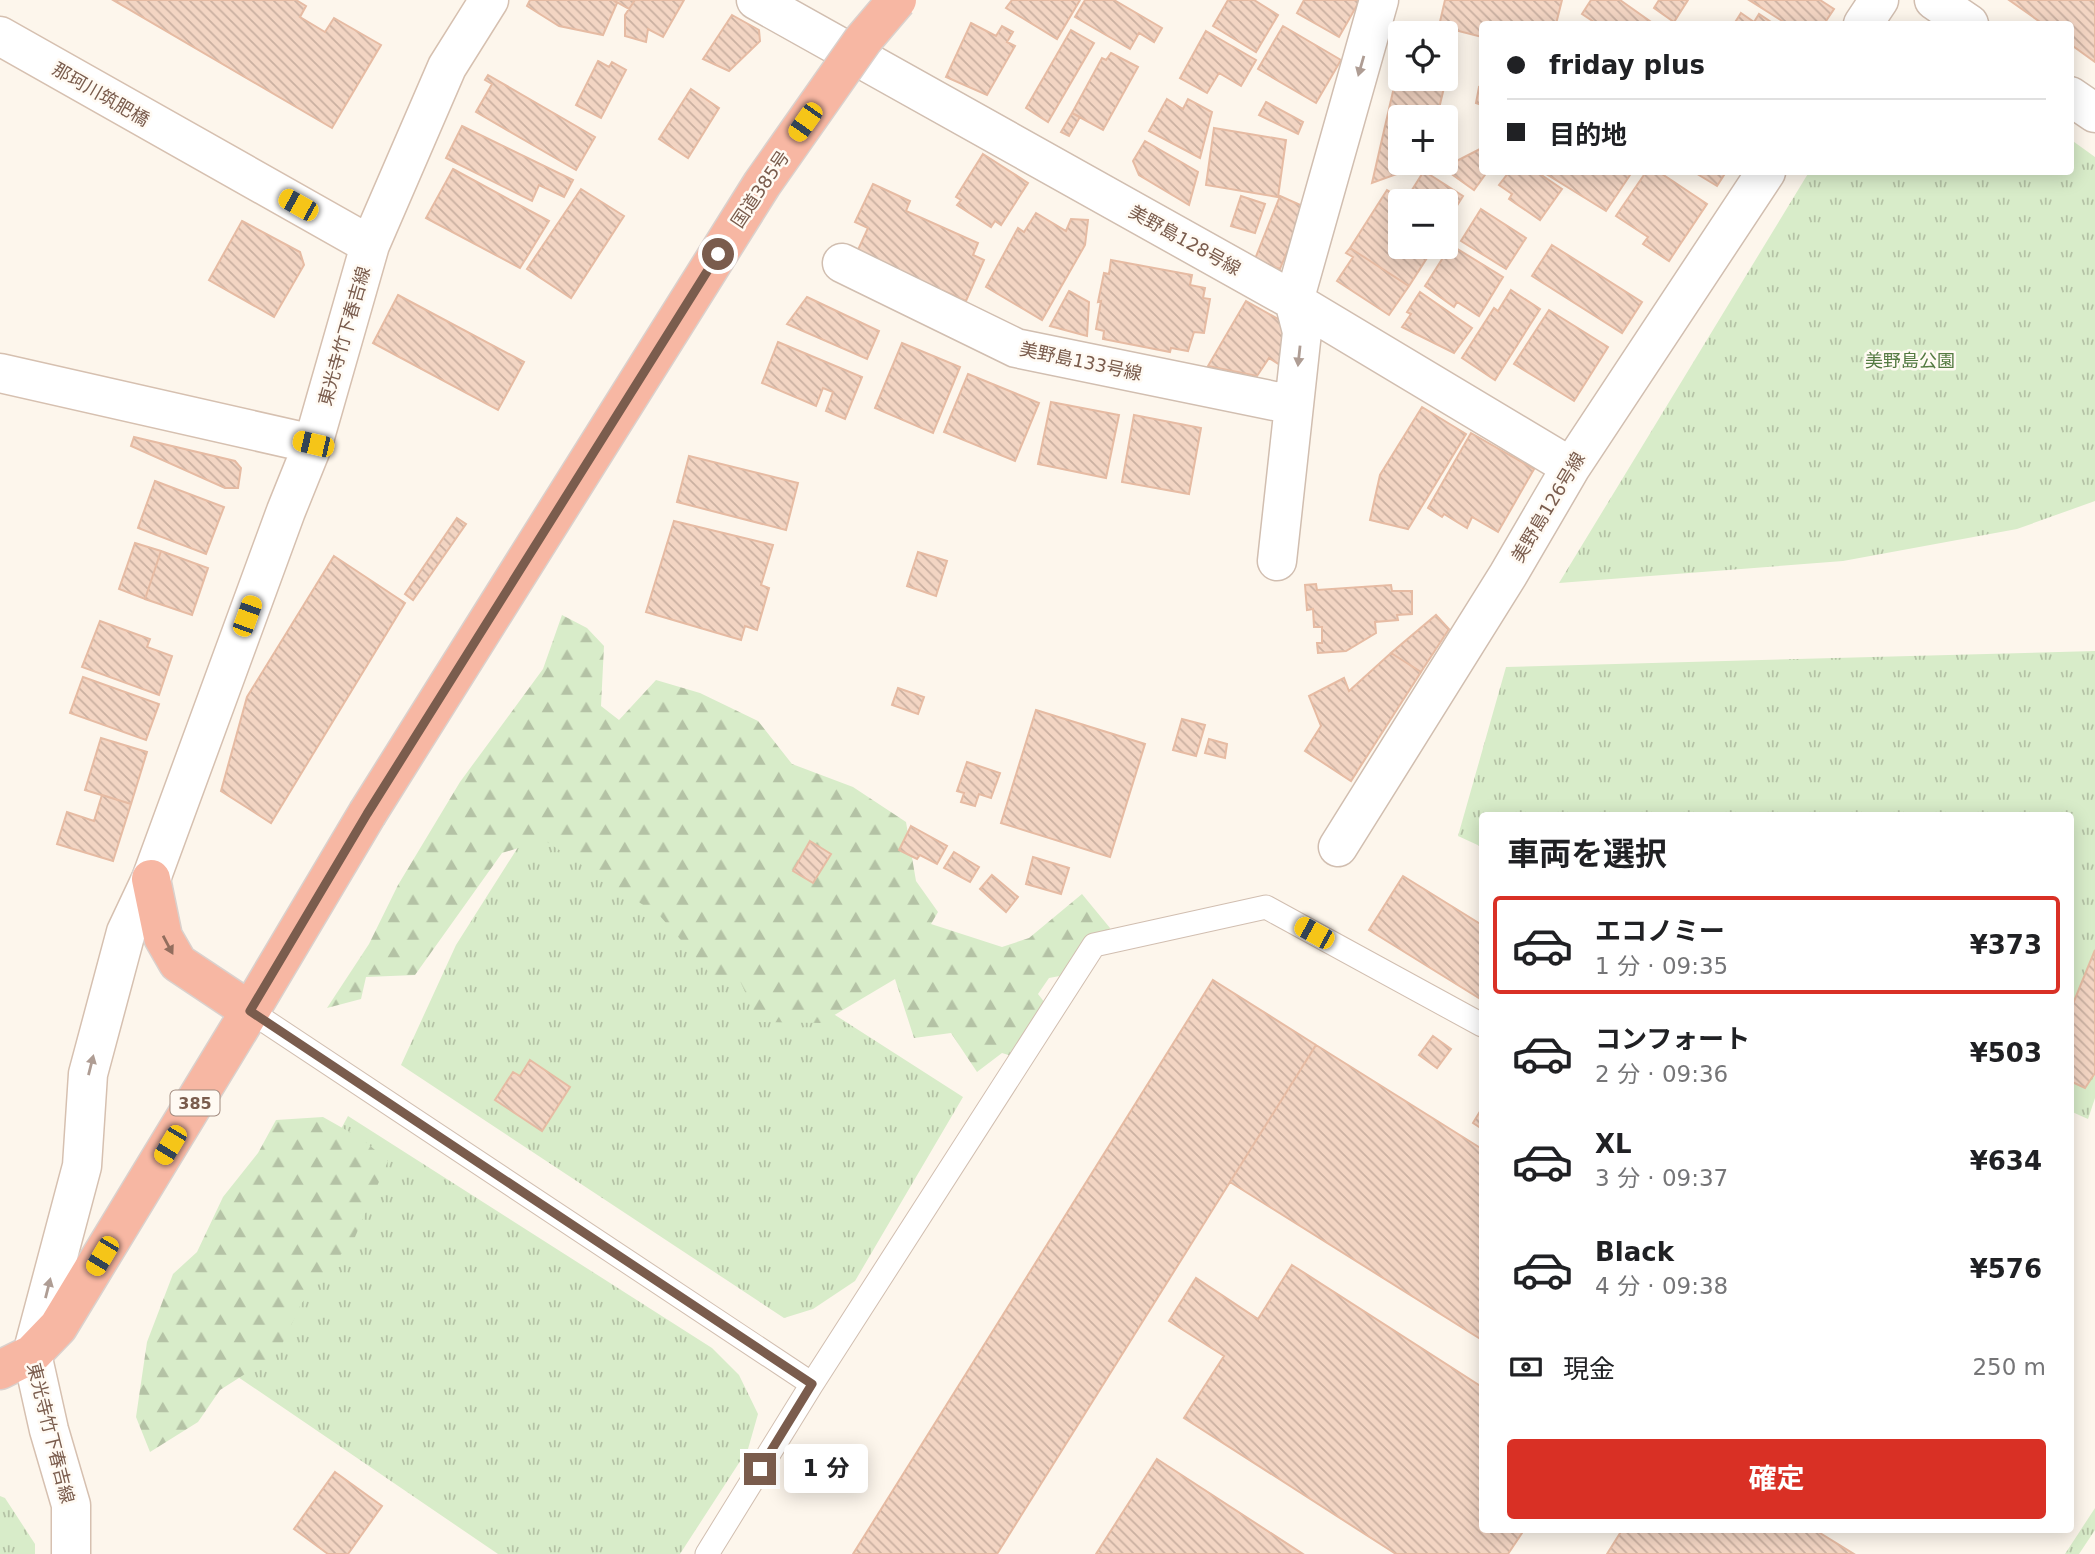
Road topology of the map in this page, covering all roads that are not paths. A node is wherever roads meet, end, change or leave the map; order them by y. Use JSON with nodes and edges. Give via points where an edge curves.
{"nodes":[{"id":1,"x":489,"y":0,"type":"edge"},
{"id":2,"x":756,"y":0,"type":"edge"},
{"id":3,"x":897,"y":0,"type":"edge"},
{"id":4,"x":1379,"y":0,"type":"edge"},
{"id":5,"x":1880,"y":0,"type":"edge"},
{"id":6,"x":1934,"y":0,"type":"edge"},
{"id":7,"x":1865,"y":21,"type":"edge"},
{"id":8,"x":1965,"y":21,"type":"edge"},
{"id":9,"x":0,"y":36,"type":"edge"},
{"id":10,"x":2074,"y":99,"type":"edge"},
{"id":11,"x":2095,"y":113,"type":"edge"},
{"id":12,"x":1764,"y":175,"type":"edge"},
{"id":13,"x":370,"y":245,"type":"junction"},
{"id":14,"x":842,"y":263,"type":"dead end"},
{"id":15,"x":1294,"y":301,"type":"junction"},
{"id":16,"x":0,"y":373,"type":"edge"},
{"id":17,"x":1294,"y":404,"type":"junction"},
{"id":18,"x":313,"y":444,"type":"junction"},
{"id":19,"x":1571,"y":467,"type":"junction"},
{"id":20,"x":1277,"y":561,"type":"dead end"},
{"id":21,"x":1338,"y":847,"type":"dead end"},
{"id":22,"x":151,"y":879,"type":"junction"},
{"id":23,"x":250,"y":1011,"type":"junction"},
{"id":24,"x":1479,"y":1023,"type":"edge"},
{"id":25,"x":16,"y":1362,"type":"edge"},
{"id":26,"x":812,"y":1384,"type":"junction"},
{"id":27,"x":71,"y":1554,"type":"edge"},
{"id":28,"x":707,"y":1554,"type":"edge"}],
"edges":[{"from":1,"to":13,"type":"street","name":"東光寺竹下春吉線","via":[[447,67]]},
{"from":2,"to":15,"type":"street","name":"美野島128号線"},
{"from":3,"to":23,"type":"highway","name":"国道385号","number":"385","bridge":true,"via":[[863,40],[762,184],[367,814]]},
{"from":4,"to":15,"type":"street","one_way":true},
{"from":5,"to":7,"type":"street"},
{"from":6,"to":8,"type":"street"},
{"from":9,"to":13,"type":"street","name":"那珂川筑肥橋"},
{"from":10,"to":11,"type":"street"},
{"from":12,"to":19,"type":"street","name":"美野島126号線"},
{"from":13,"to":18,"type":"street","name":"東光寺竹下春吉線"},
{"from":14,"to":17,"type":"street","name":"美野島133号線","via":[[1016,348]]},
{"from":15,"to":17,"type":"street","one_way":true,"via":[[1302,332]]},
{"from":15,"to":19,"type":"street","name":"美野島128号線"},
{"from":16,"to":18,"type":"street"},
{"from":17,"to":20,"type":"street"},
{"from":18,"to":22,"type":"street","name":"東光寺竹下春吉線"},
{"from":19,"to":21,"type":"street","name":"美野島126号線"},
{"from":22,"to":23,"type":"highway","one_way":true,"via":[[163,937],[178,962]]},
{"from":25,"to":22,"type":"street","name":"東光寺竹下春吉線","one_way":true,"via":[[82,1166],[88,1074],[127,932]]},
{"from":23,"to":25,"type":"highway","name":"国道385号","number":"385","via":[[58,1327]]},
{"from":23,"to":26,"type":"lane"},
{"from":24,"to":26,"type":"lane","via":[[1266,907],[1094,945]]},
{"from":25,"to":27,"type":"street","name":"東光寺竹下春吉線","via":[[49,1430],[71,1505]]},
{"from":26,"to":28,"type":"lane"}]}
